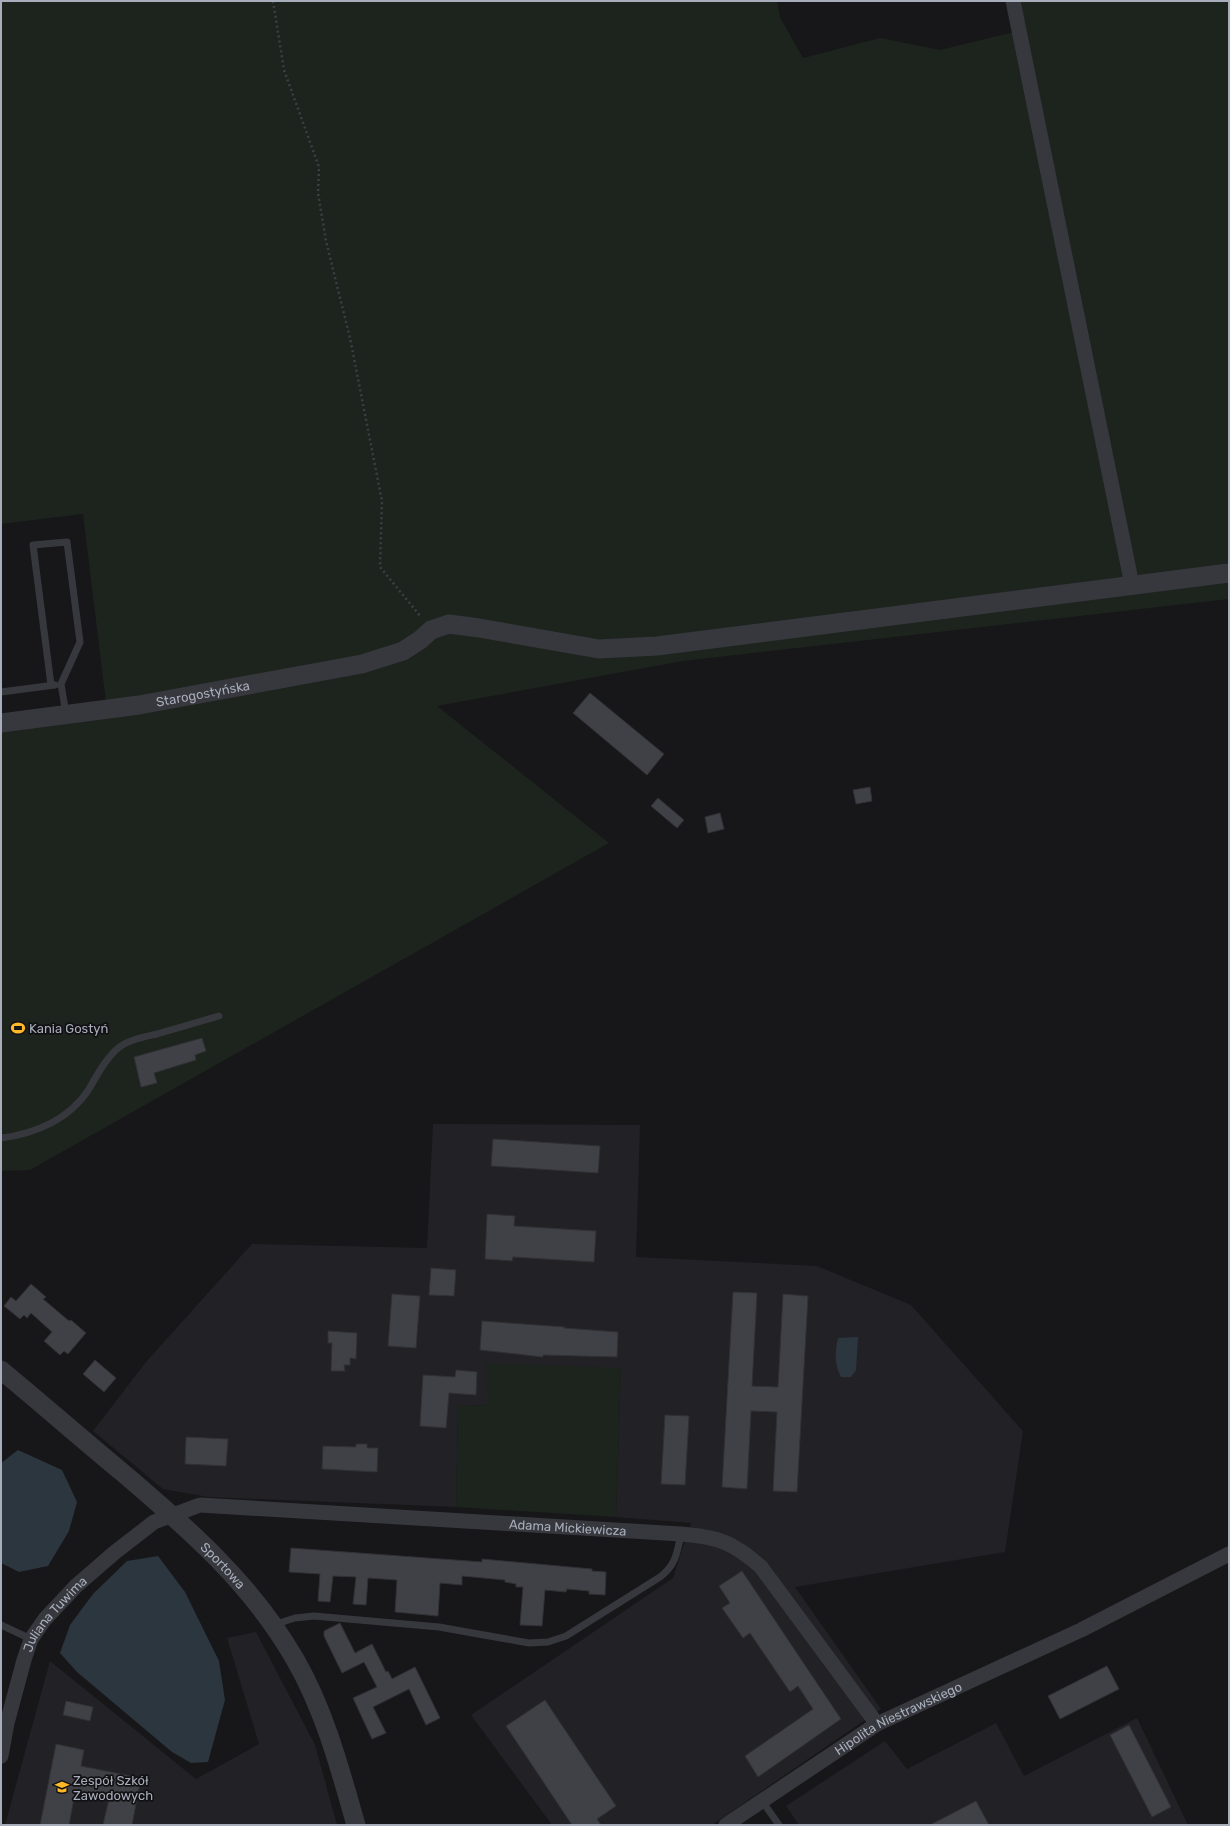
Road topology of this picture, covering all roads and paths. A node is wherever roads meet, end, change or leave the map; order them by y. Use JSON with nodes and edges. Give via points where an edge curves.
{"nodes":[{"id":1,"x":273,"y":1,"type":"edge"},
{"id":2,"x":1013,"y":1,"type":"edge"},
{"id":3,"x":1229,"y":573,"type":"edge"},
{"id":4,"x":1132,"y":585,"type":"junction"},
{"id":5,"x":431,"y":630,"type":"junction"},
{"id":6,"x":61,"y":684,"type":"junction"},
{"id":7,"x":51,"y":685,"type":"junction"},
{"id":8,"x":1,"y":692,"type":"edge"},
{"id":9,"x":66,"y":714,"type":"junction"},
{"id":10,"x":1,"y":723,"type":"edge"},
{"id":11,"x":219,"y":1016,"type":"dead end"},
{"id":12,"x":1,"y":1138,"type":"edge"},
{"id":13,"x":1,"y":1370,"type":"edge"},
{"id":14,"x":171,"y":1516,"type":"junction"},
{"id":15,"x":681,"y":1534,"type":"junction"},
{"id":16,"x":1229,"y":1554,"type":"edge"},
{"id":17,"x":1,"y":1625,"type":"edge"},
{"id":18,"x":273,"y":1625,"type":"junction"},
{"id":19,"x":31,"y":1639,"type":"junction"},
{"id":20,"x":4,"y":1723,"type":"edge"},
{"id":21,"x":877,"y":1724,"type":"junction"},
{"id":22,"x":1,"y":1756,"type":"edge"},
{"id":23,"x":762,"y":1801,"type":"junction"},
{"id":24,"x":356,"y":1825,"type":"edge"},
{"id":25,"x":726,"y":1825,"type":"edge"},
{"id":26,"x":779,"y":1825,"type":"edge"}],
"edges":[{"from":1,"to":5,"type":"path","via":[[284,70],[319,167],[318,193],[326,241],[350,338],[382,500],[380,567]]},
{"from":2,"to":4,"type":"street"},
{"from":3,"to":4,"type":"street"},
{"from":4,"to":5,"type":"street","via":[[657,646],[599,649],[449,624]]},
{"from":5,"to":9,"type":"street","name":"Starogostyńska","via":[[403,651],[354,666],[138,705]]},
{"from":6,"to":7,"type":"lane"},
{"from":6,"to":7,"type":"lane","via":[[80,642],[67,542],[33,545]]},
{"from":6,"to":9,"type":"lane"},
{"from":7,"to":8,"type":"lane"},
{"from":9,"to":10,"type":"street","name":"Starogostyńska"},
{"from":11,"to":12,"type":"lane","via":[[133,1041],[118,1048],[76,1106],[44,1127]]},
{"from":13,"to":14,"type":"street","name":"Sportowa"},
{"from":14,"to":15,"type":"street","name":"Adama Mickiewicza","via":[[200,1505]]},
{"from":14,"to":18,"type":"street","name":"Sportowa","via":[[232,1573]]},
{"from":14,"to":19,"type":"street","name":"Juliana Tuwima","via":[[154,1522],[114,1553],[66,1597],[45,1619]]},
{"from":15,"to":18,"type":"lane","via":[[670,1570],[566,1636],[548,1642],[529,1643],[440,1627],[314,1616],[295,1618]]},
{"from":15,"to":21,"type":"street","name":"Adama Mickiewicza","via":[[708,1536],[726,1542],[761,1567]]},
{"from":16,"to":21,"type":"street","name":"Hipolita Niestrawskiego","via":[[1081,1630]]},
{"from":17,"to":19,"type":"lane"},
{"from":18,"to":24,"type":"street","name":"Sportowa","via":[[296,1661],[325,1722]]},
{"from":19,"to":20,"type":"street","name":"Juliana Tuwima"},
{"from":20,"to":22,"type":"street","name":"Juliana Tuwima"},
{"from":21,"to":23,"type":"street","name":"Hipolita Niestrawskiego"},
{"from":23,"to":25,"type":"street","name":"Hipolita Niestrawskiego"},
{"from":23,"to":26,"type":"lane"}]}
